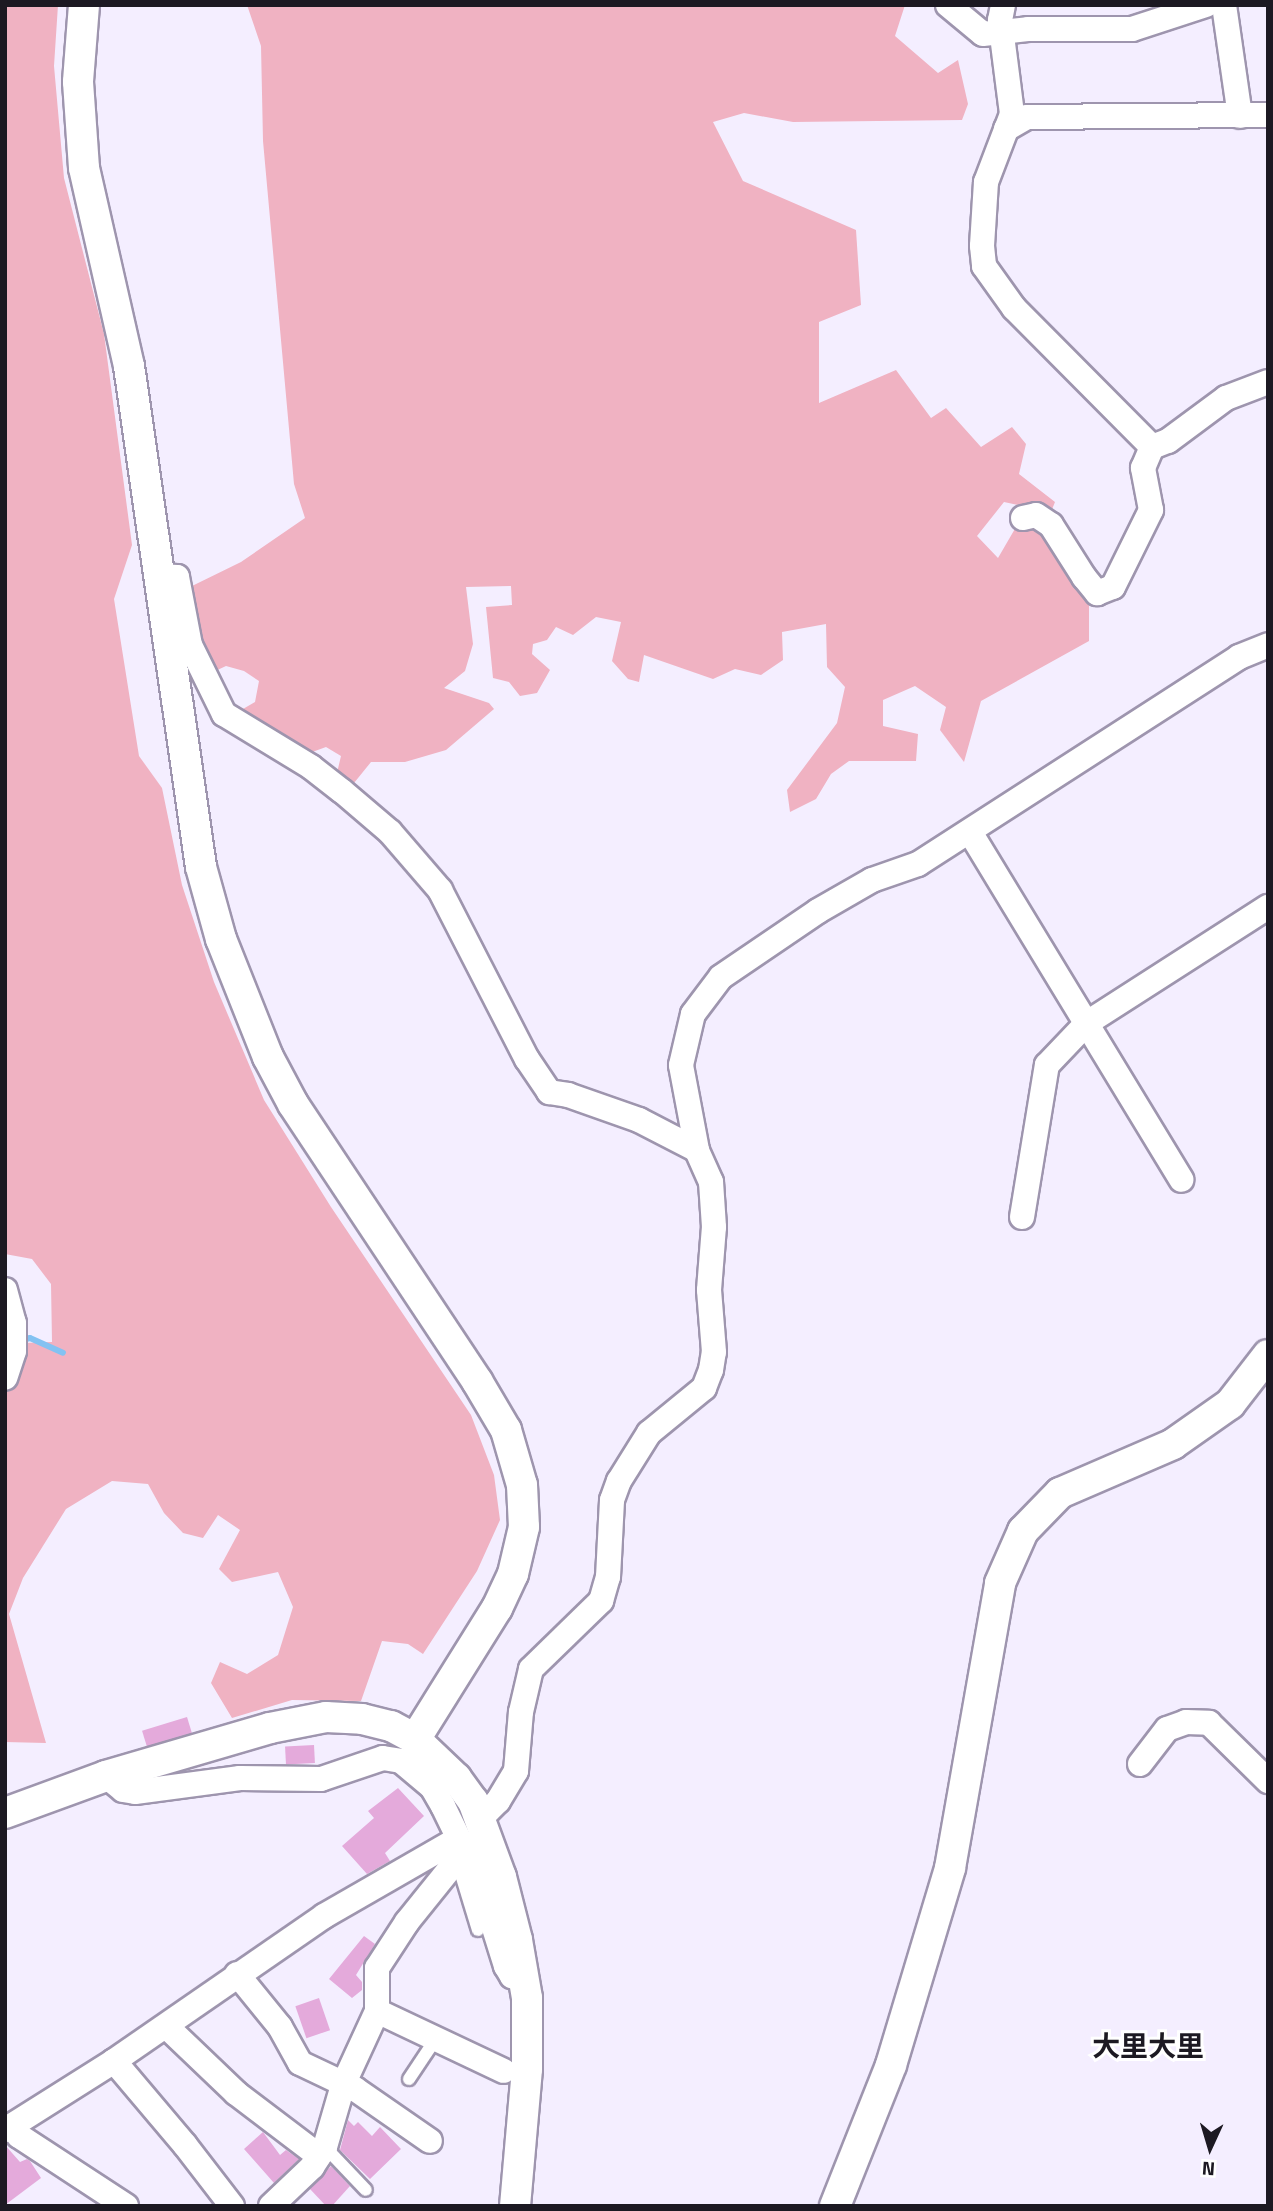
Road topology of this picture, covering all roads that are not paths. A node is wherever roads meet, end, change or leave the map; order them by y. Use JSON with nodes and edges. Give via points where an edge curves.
{"nodes":[{"id":1,"x":83,"y":5,"type":"edge"},
{"id":2,"x":948,"y":5,"type":"edge"},
{"id":3,"x":1003,"y":5,"type":"edge"},
{"id":4,"x":1206,"y":5,"type":"edge"},
{"id":5,"x":1224,"y":5,"type":"edge"},
{"id":6,"x":1161,"y":11,"type":"edge"},
{"id":7,"x":1002,"y":33,"type":"junction"},
{"id":8,"x":1240,"y":116,"type":"junction"},
{"id":9,"x":1268,"y":116,"type":"edge"},
{"id":10,"x":1006,"y":129,"type":"junction"},
{"id":11,"x":1268,"y":382,"type":"edge"},
{"id":12,"x":1152,"y":447,"type":"junction"},
{"id":13,"x":1023,"y":518,"type":"dead end"},
{"id":14,"x":159,"y":576,"type":"junction"},
{"id":15,"x":1268,"y":645,"type":"edge"},
{"id":16,"x":971,"y":832,"type":"junction"},
{"id":17,"x":1268,"y":907,"type":"edge"},
{"id":18,"x":1087,"y":1023,"type":"junction"},
{"id":19,"x":697,"y":1150,"type":"junction"},
{"id":20,"x":1182,"y":1180,"type":"dead end"},
{"id":21,"x":1022,"y":1217,"type":"dead end"},
{"id":22,"x":5,"y":1290,"type":"edge"},
{"id":23,"x":1268,"y":1355,"type":"edge"},
{"id":24,"x":5,"y":1378,"type":"edge"},
{"id":25,"x":415,"y":1739,"type":"junction"},
{"id":26,"x":1140,"y":1764,"type":"dead end"},
{"id":27,"x":106,"y":1776,"type":"junction"},
{"id":28,"x":1268,"y":1781,"type":"edge"},
{"id":29,"x":5,"y":1813,"type":"edge"},
{"id":30,"x":481,"y":1818,"type":"junction"},
{"id":31,"x":459,"y":1850,"type":"junction"},
{"id":32,"x":478,"y":1930,"type":"dead end"},
{"id":33,"x":237,"y":1974,"type":"junction"},
{"id":34,"x":524,"y":1975,"type":"junction"},
{"id":35,"x":377,"y":2011,"type":"junction"},
{"id":36,"x":166,"y":2026,"type":"junction"},
{"id":37,"x":437,"y":2037,"type":"junction"},
{"id":38,"x":114,"y":2062,"type":"junction"},
{"id":39,"x":504,"y":2071,"type":"dead end"},
{"id":40,"x":409,"y":2079,"type":"dead end"},
{"id":41,"x":343,"y":2085,"type":"junction"},
{"id":42,"x":9,"y":2128,"type":"edge"},
{"id":43,"x":430,"y":2141,"type":"dead end"},
{"id":44,"x":322,"y":2151,"type":"junction"},
{"id":45,"x":366,"y":2190,"type":"dead end"},
{"id":46,"x":126,"y":2206,"type":"edge"},
{"id":47,"x":232,"y":2206,"type":"edge"},
{"id":48,"x":271,"y":2206,"type":"edge"},
{"id":49,"x":514,"y":2206,"type":"edge"},
{"id":50,"x":835,"y":2206,"type":"edge"}],
"edges":[{"from":1,"to":14,"type":"street","via":[[78,82],[85,168],[129,366]]},
{"from":2,"to":7,"type":"street","via":[[983,34]]},
{"from":3,"to":7,"type":"street"},
{"from":4,"to":6,"type":"street"},
{"from":5,"to":8,"type":"street"},
{"from":6,"to":7,"type":"street","via":[[1132,29]]},
{"from":7,"to":10,"type":"street","via":[[1012,114]]},
{"from":8,"to":9,"type":"street"},
{"from":8,"to":10,"type":"street","via":[[1027,117]]},
{"from":10,"to":12,"type":"street","via":[[986,182],[984,266],[1014,308]]},
{"from":11,"to":12,"type":"street","via":[[1226,398],[1168,441]]},
{"from":12,"to":13,"type":"street","via":[[1143,468],[1151,510],[1113,587],[1097,593],[1051,525],[1036,515]]},
{"from":14,"to":19,"type":"street","via":[[177,577],[190,645],[223,715],[311,767],[342,791],[390,832],[440,890],[549,1093],[639,1119]]},
{"from":14,"to":25,"type":"street","via":[[201,867],[221,939],[268,1057],[318,1146],[506,1430],[522,1485],[524,1527],[513,1574],[497,1608]]},
{"from":15,"to":16,"type":"street","via":[[1239,657]]},
{"from":16,"to":18,"type":"street"},
{"from":16,"to":19,"type":"street","via":[[918,864],[872,880],[818,911],[721,977],[693,1014],[681,1065]]},
{"from":17,"to":18,"type":"street"},
{"from":18,"to":20,"type":"street"},
{"from":18,"to":21,"type":"street","via":[[1046,1065]]},
{"from":19,"to":30,"type":"street","via":[[711,1182],[714,1227],[709,1290],[711,1370],[704,1388],[649,1433],[619,1481],[612,1500],[608,1577],[601,1601],[531,1669],[521,1712],[516,1771]]},
{"from":22,"to":24,"type":"street","via":[[14,1323],[14,1351]]},
{"from":23,"to":50,"type":"street","via":[[1230,1404],[1173,1444],[1060,1493],[1023,1531],[1000,1583],[950,1868],[891,2066]]},
{"from":25,"to":27,"type":"street","via":[[391,1726],[326,1717],[270,1728]]},
{"from":25,"to":30,"type":"street","via":[[456,1778]]},
{"from":26,"to":28,"type":"street","via":[[1167,1729],[1186,1722],[1209,1723]]},
{"from":27,"to":29,"type":"street"},
{"from":27,"to":31,"type":"street","via":[[123,1790],[135,1792],[240,1778],[321,1779],[391,1758],[432,1787]]},
{"from":30,"to":34,"type":"street","via":[[501,1877]]},
{"from":31,"to":32,"type":"lane"},
{"from":31,"to":33,"type":"street","via":[[324,1916]]},
{"from":31,"to":34,"type":"street","via":[[478,1880],[506,1966],[512,1976]]},
{"from":31,"to":35,"type":"street","via":[[377,1968]]},
{"from":33,"to":36,"type":"street"},
{"from":33,"to":41,"type":"street","via":[[280,2027],[300,2063]]},
{"from":34,"to":49,"type":"street","via":[[527,2069]]},
{"from":35,"to":37,"type":"street"},
{"from":35,"to":41,"type":"street"},
{"from":36,"to":38,"type":"street"},
{"from":36,"to":44,"type":"street","via":[[236,2093]]},
{"from":37,"to":39,"type":"street"},
{"from":37,"to":40,"type":"lane"},
{"from":38,"to":42,"type":"street"},
{"from":38,"to":47,"type":"street"},
{"from":41,"to":43,"type":"street"},
{"from":41,"to":44,"type":"street"},
{"from":42,"to":46,"type":"street"},
{"from":44,"to":45,"type":"lane"},
{"from":44,"to":48,"type":"street","via":[[312,2167]]}]}
